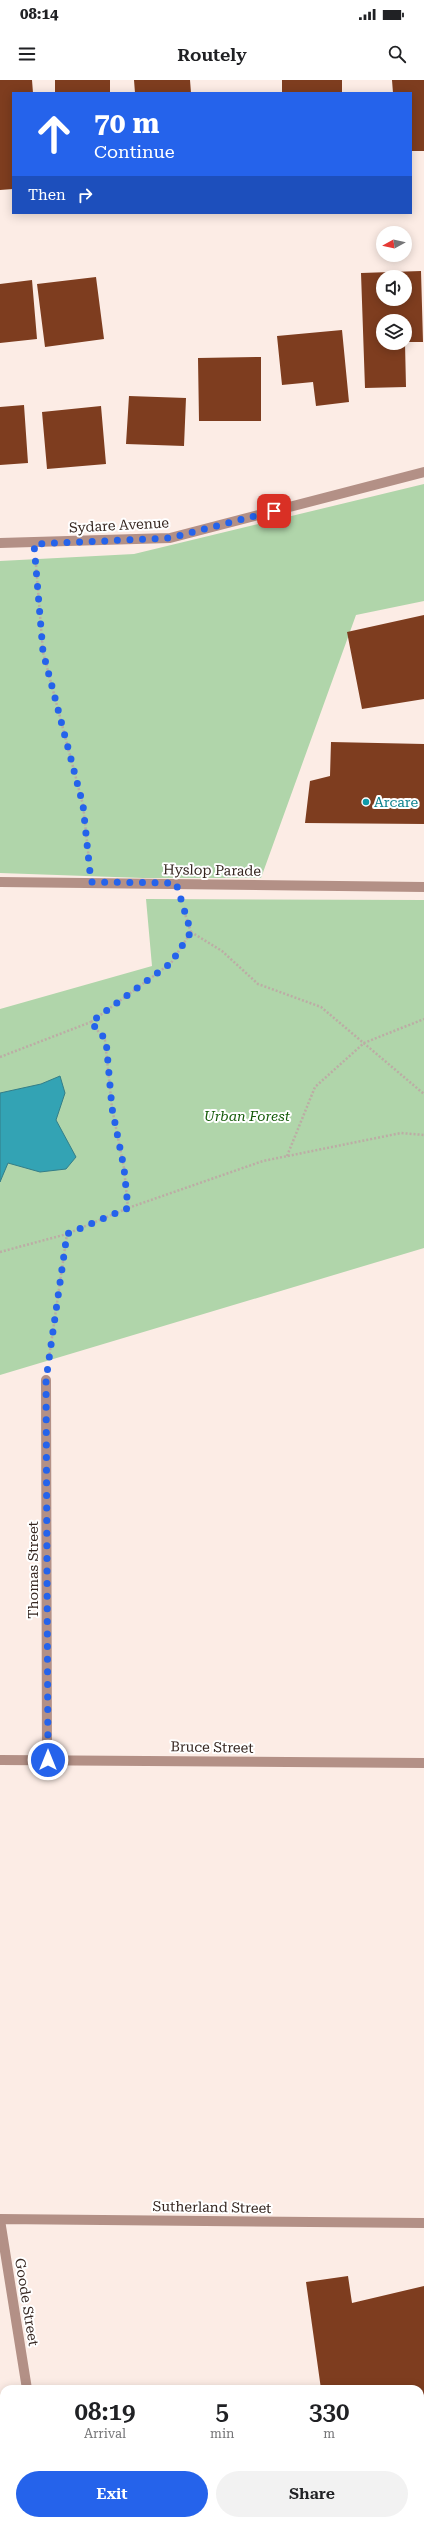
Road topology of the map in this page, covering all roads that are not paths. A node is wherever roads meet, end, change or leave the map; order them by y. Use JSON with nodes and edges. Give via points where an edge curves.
{"nodes":[{"id":1,"x":424,"y":472,"type":"edge"},
{"id":2,"x":0,"y":544,"type":"edge"},
{"id":3,"x":0,"y":882,"type":"edge"},
{"id":4,"x":424,"y":887,"type":"edge"},
{"id":5,"x":46,"y":1380,"type":"road end"},
{"id":6,"x":0,"y":1760,"type":"edge"},
{"id":7,"x":48,"y":1760,"type":"junction"},
{"id":8,"x":424,"y":1763,"type":"edge"},
{"id":9,"x":0,"y":2219,"type":"edge"},
{"id":10,"x":424,"y":2223,"type":"edge"},
{"id":11,"x":26,"y":2385,"type":"edge"}],
"edges":[{"from":1,"to":2,"type":"street","name":"Sydare Avenue","via":[[170,538]]},
{"from":3,"to":4,"type":"street","name":"Hyslop Parade"},
{"from":5,"to":7,"type":"street","name":"Thomas Street"},
{"from":6,"to":7,"type":"street","name":"Bruce Street"},
{"from":7,"to":8,"type":"street","name":"Bruce Street"},
{"from":9,"to":10,"type":"street","name":"Sutherland Street"},
{"from":9,"to":11,"type":"street","name":"Goode Street"}]}
